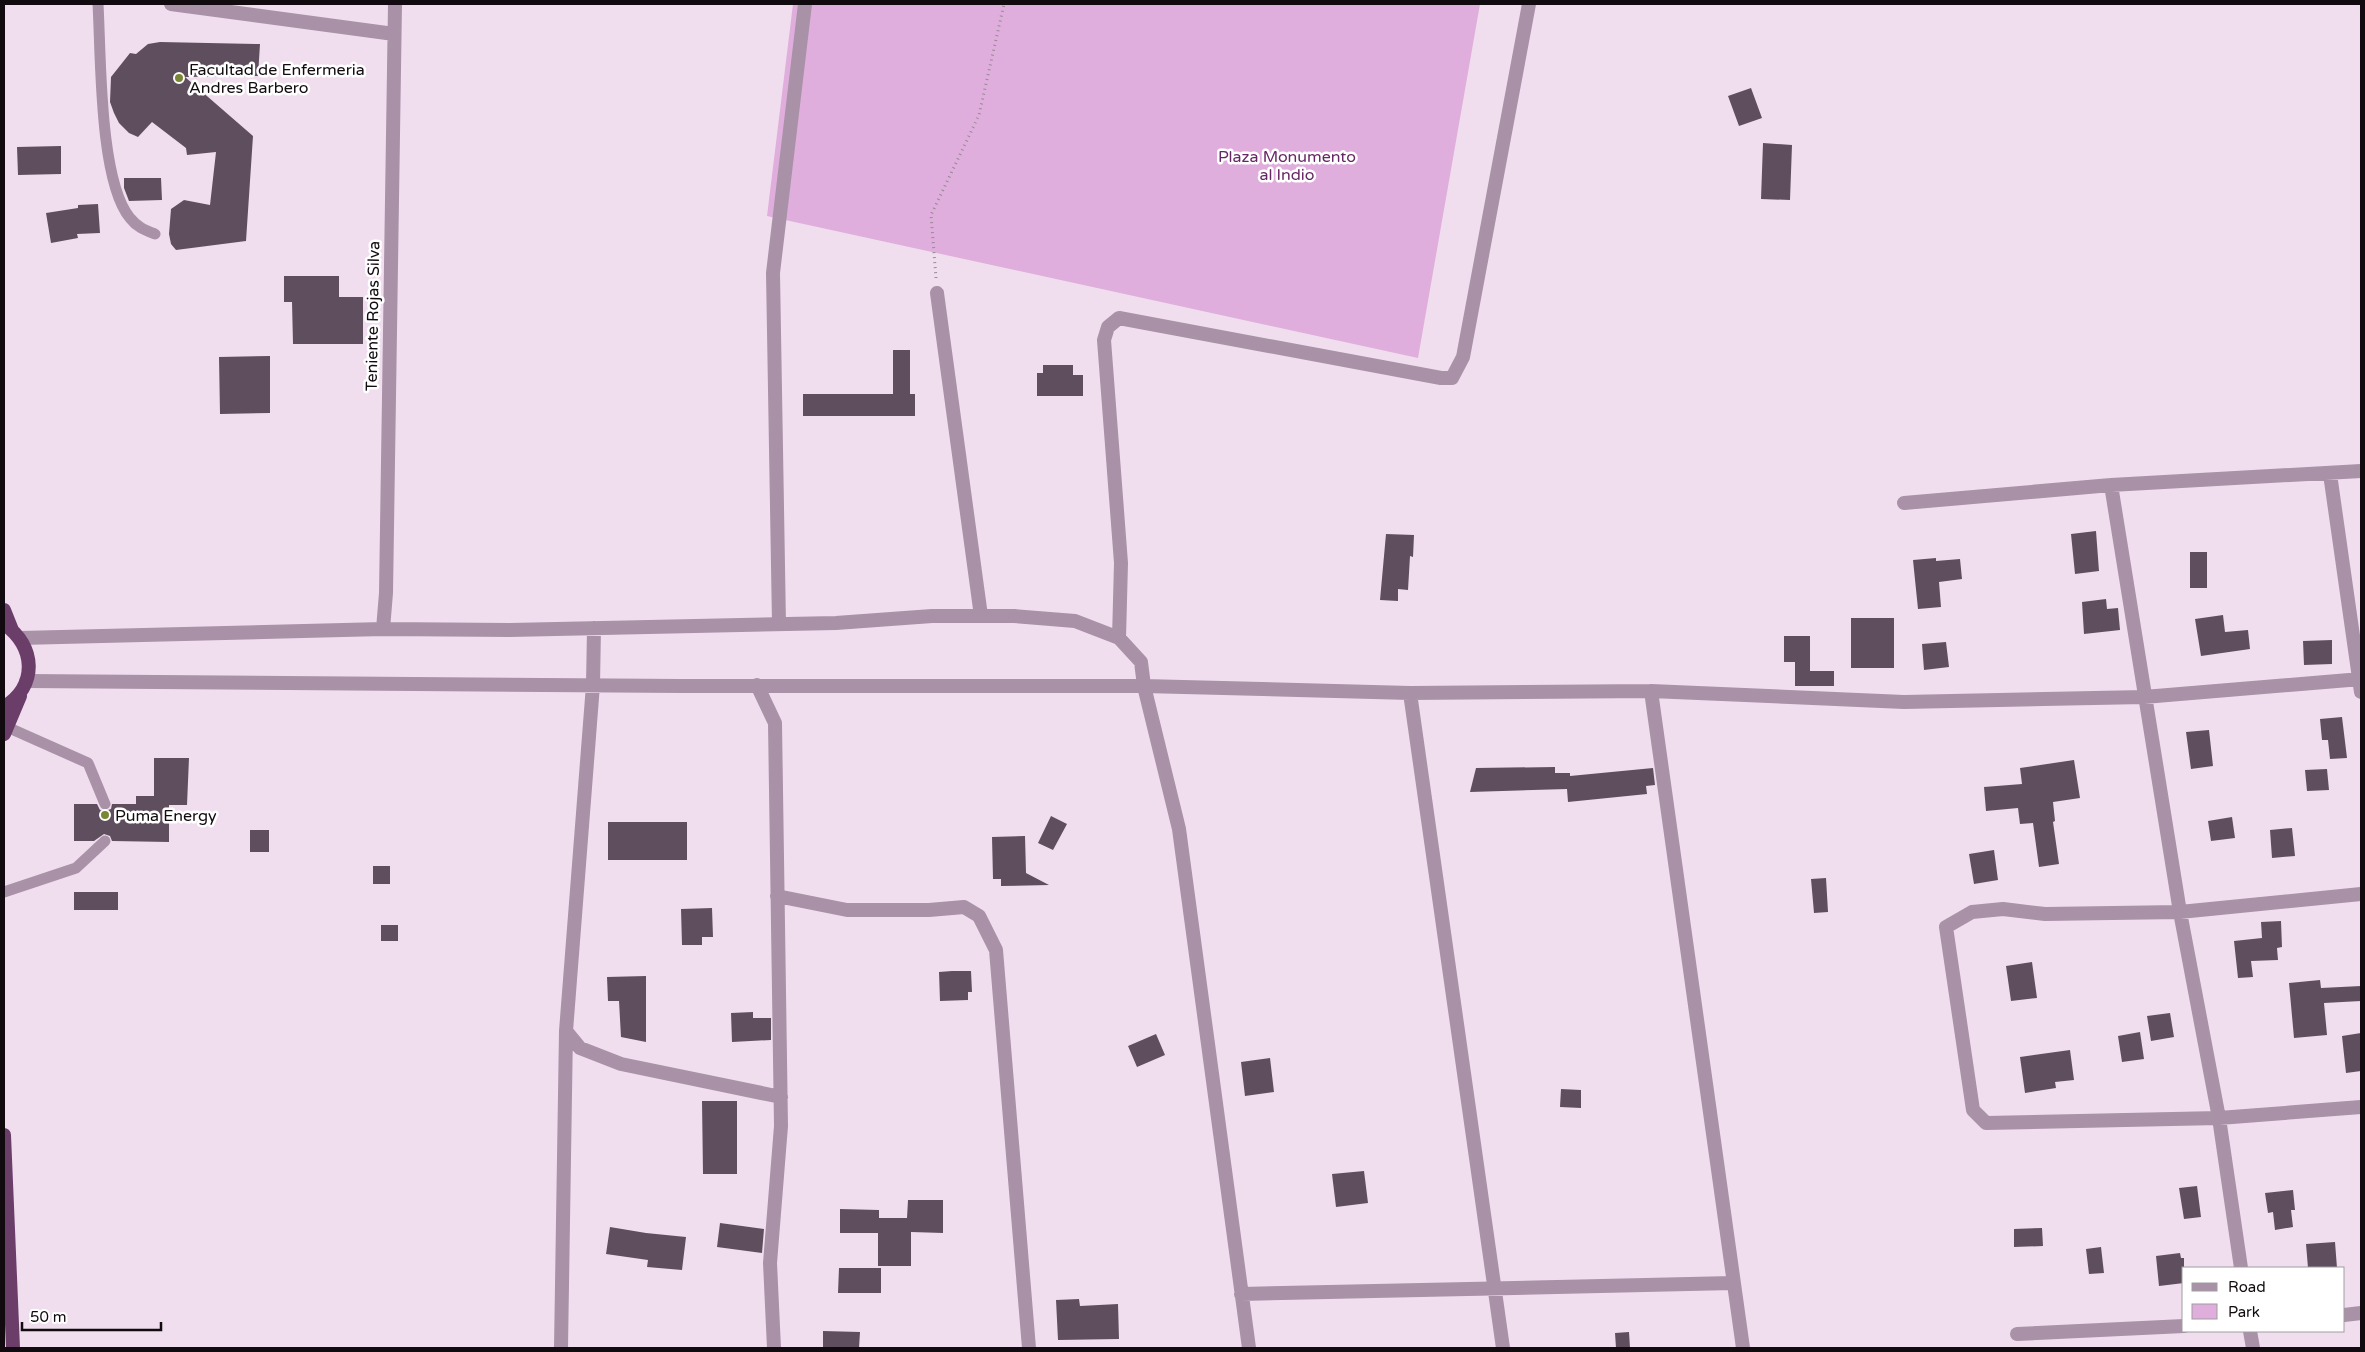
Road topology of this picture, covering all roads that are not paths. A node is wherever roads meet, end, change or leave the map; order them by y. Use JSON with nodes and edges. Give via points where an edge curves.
{"nodes":[{"id":1,"x":98,"y":4,"type":"edge"},
{"id":2,"x":170,"y":4,"type":"edge"},
{"id":3,"x":395,"y":4,"type":"edge"},
{"id":4,"x":805,"y":4,"type":"edge"},
{"id":5,"x":1529,"y":4,"type":"edge"},
{"id":6,"x":394,"y":34,"type":"junction"},
{"id":7,"x":155,"y":234,"type":"dead end"},
{"id":8,"x":937,"y":293,"type":"road end"},
{"id":9,"x":2361,"y":471,"type":"edge"},
{"id":10,"x":2330,"y":474,"type":"junction"},
{"id":11,"x":2111,"y":485,"type":"junction"},
{"id":12,"x":1904,"y":503,"type":"dead end"},
{"id":13,"x":4,"y":610,"type":"edge"},
{"id":14,"x":981,"y":616,"type":"junction"},
{"id":15,"x":780,"y":624,"type":"junction"},
{"id":16,"x":594,"y":628,"type":"junction"},
{"id":17,"x":383,"y":629,"type":"junction"},
{"id":18,"x":12,"y":631,"type":"edge"},
{"id":19,"x":1119,"y":638,"type":"junction"},
{"id":20,"x":2361,"y":684,"type":"edge"},
{"id":21,"x":593,"y":685,"type":"junction"},
{"id":22,"x":757,"y":685,"type":"junction"},
{"id":23,"x":24,"y":686,"type":"junction"},
{"id":24,"x":1144,"y":686,"type":"junction"},
{"id":25,"x":1651,"y":692,"type":"junction"},
{"id":26,"x":1410,"y":693,"type":"junction"},
{"id":27,"x":2144,"y":697,"type":"junction"},
{"id":28,"x":4,"y":707,"type":"edge"},
{"id":29,"x":5,"y":731,"type":"edge"},
{"id":30,"x":105,"y":804,"type":"dead end"},
{"id":31,"x":105,"y":841,"type":"dead end"},
{"id":32,"x":4,"y":892,"type":"edge"},
{"id":33,"x":2361,"y":894,"type":"edge"},
{"id":34,"x":778,"y":896,"type":"junction"},
{"id":35,"x":2180,"y":912,"type":"junction"},
{"id":36,"x":566,"y":1031,"type":"junction"},
{"id":37,"x":781,"y":1097,"type":"junction"},
{"id":38,"x":2361,"y":1107,"type":"edge"},
{"id":39,"x":2219,"y":1118,"type":"junction"},
{"id":40,"x":4,"y":1135,"type":"edge"},
{"id":41,"x":2241,"y":1267,"type":"edge"},
{"id":42,"x":1734,"y":1284,"type":"junction"},
{"id":43,"x":1494,"y":1289,"type":"junction"},
{"id":44,"x":1241,"y":1294,"type":"junction"},
{"id":45,"x":7,"y":1296,"type":"edge"},
{"id":46,"x":2361,"y":1313,"type":"edge"},
{"id":47,"x":2345,"y":1315,"type":"edge"},
{"id":48,"x":2182,"y":1326,"type":"edge"},
{"id":49,"x":2250,"y":1332,"type":"edge"},
{"id":50,"x":2017,"y":1334,"type":"dead end"},
{"id":51,"x":1246,"y":1346,"type":"edge"},
{"id":52,"x":13,"y":1348,"type":"edge"},
{"id":53,"x":561,"y":1348,"type":"edge"},
{"id":54,"x":774,"y":1348,"type":"edge"},
{"id":55,"x":1029,"y":1348,"type":"edge"},
{"id":56,"x":1503,"y":1348,"type":"edge"},
{"id":57,"x":1743,"y":1348,"type":"edge"},
{"id":58,"x":2253,"y":1348,"type":"edge"}],
"edges":[{"from":1,"to":7,"type":"lane","via":[[111,173],[128,217],[140,228]]},
{"from":2,"to":6,"type":"street"},
{"from":3,"to":6,"type":"street","name":"Teniente Rojas Silva"},
{"from":4,"to":15,"type":"street","via":[[774,273]]},
{"from":5,"to":19,"type":"street","via":[[1463,357],[1452,378],[1119,318],[1108,327],[1104,340],[1121,563]]},
{"from":6,"to":17,"type":"street","name":"Teniente Rojas Silva"},
{"from":8,"to":14,"type":"street"},
{"from":9,"to":10,"type":"street"},
{"from":10,"to":11,"type":"street"},
{"from":10,"to":20,"type":"street"},
{"from":11,"to":12,"type":"street"},
{"from":11,"to":27,"type":"street"},
{"from":13,"to":18,"type":"highway"},
{"from":14,"to":15,"type":"street"},
{"from":14,"to":19,"type":"street","via":[[1075,621]]},
{"from":15,"to":16,"type":"street"},
{"from":16,"to":17,"type":"street"},
{"from":16,"to":21,"type":"street"},
{"from":17,"to":18,"type":"street"},
{"from":18,"to":23,"type":"highway","via":[[28,658]]},
{"from":19,"to":24,"type":"street","via":[[1140,662]]},
{"from":20,"to":27,"type":"street"},
{"from":21,"to":22,"type":"street"},
{"from":21,"to":23,"type":"street"},
{"from":21,"to":36,"type":"street"},
{"from":22,"to":24,"type":"street"},
{"from":22,"to":34,"type":"street","via":[[775,723]]},
{"from":23,"to":28,"type":"highway"},
{"from":23,"to":29,"type":"highway"},
{"from":24,"to":26,"type":"street"},
{"from":24,"to":44,"type":"street","via":[[1179,829]]},
{"from":25,"to":26,"type":"street"},
{"from":25,"to":27,"type":"street","via":[[1904,702]]},
{"from":25,"to":42,"type":"street"},
{"from":26,"to":43,"type":"street"},
{"from":27,"to":35,"type":"street"},
{"from":29,"to":30,"type":"lane","via":[[88,763]]},
{"from":31,"to":32,"type":"lane","via":[[76,868]]},
{"from":33,"to":35,"type":"street"},
{"from":34,"to":37,"type":"street"},
{"from":34,"to":55,"type":"street","via":[[846,910],[964,907],[979,916],[996,950]]},
{"from":35,"to":39,"type":"street"},
{"from":35,"to":39,"type":"street","via":[[2045,914],[2003,908],[1972,912],[1946,927],[1973,1110],[1986,1123]]},
{"from":36,"to":37,"type":"street","via":[[580,1048],[621,1064]]},
{"from":36,"to":53,"type":"street"},
{"from":37,"to":54,"type":"street","via":[[770,1262]]},
{"from":38,"to":39,"type":"street"},
{"from":39,"to":41,"type":"street"},
{"from":40,"to":45,"type":"highway"},
{"from":42,"to":43,"type":"street"},
{"from":42,"to":57,"type":"street"},
{"from":43,"to":44,"type":"street"},
{"from":43,"to":56,"type":"street"},
{"from":44,"to":51,"type":"street"},
{"from":45,"to":52,"type":"highway"},
{"from":46,"to":47,"type":"street"},
{"from":48,"to":50,"type":"street"},
{"from":49,"to":58,"type":"street"}]}
